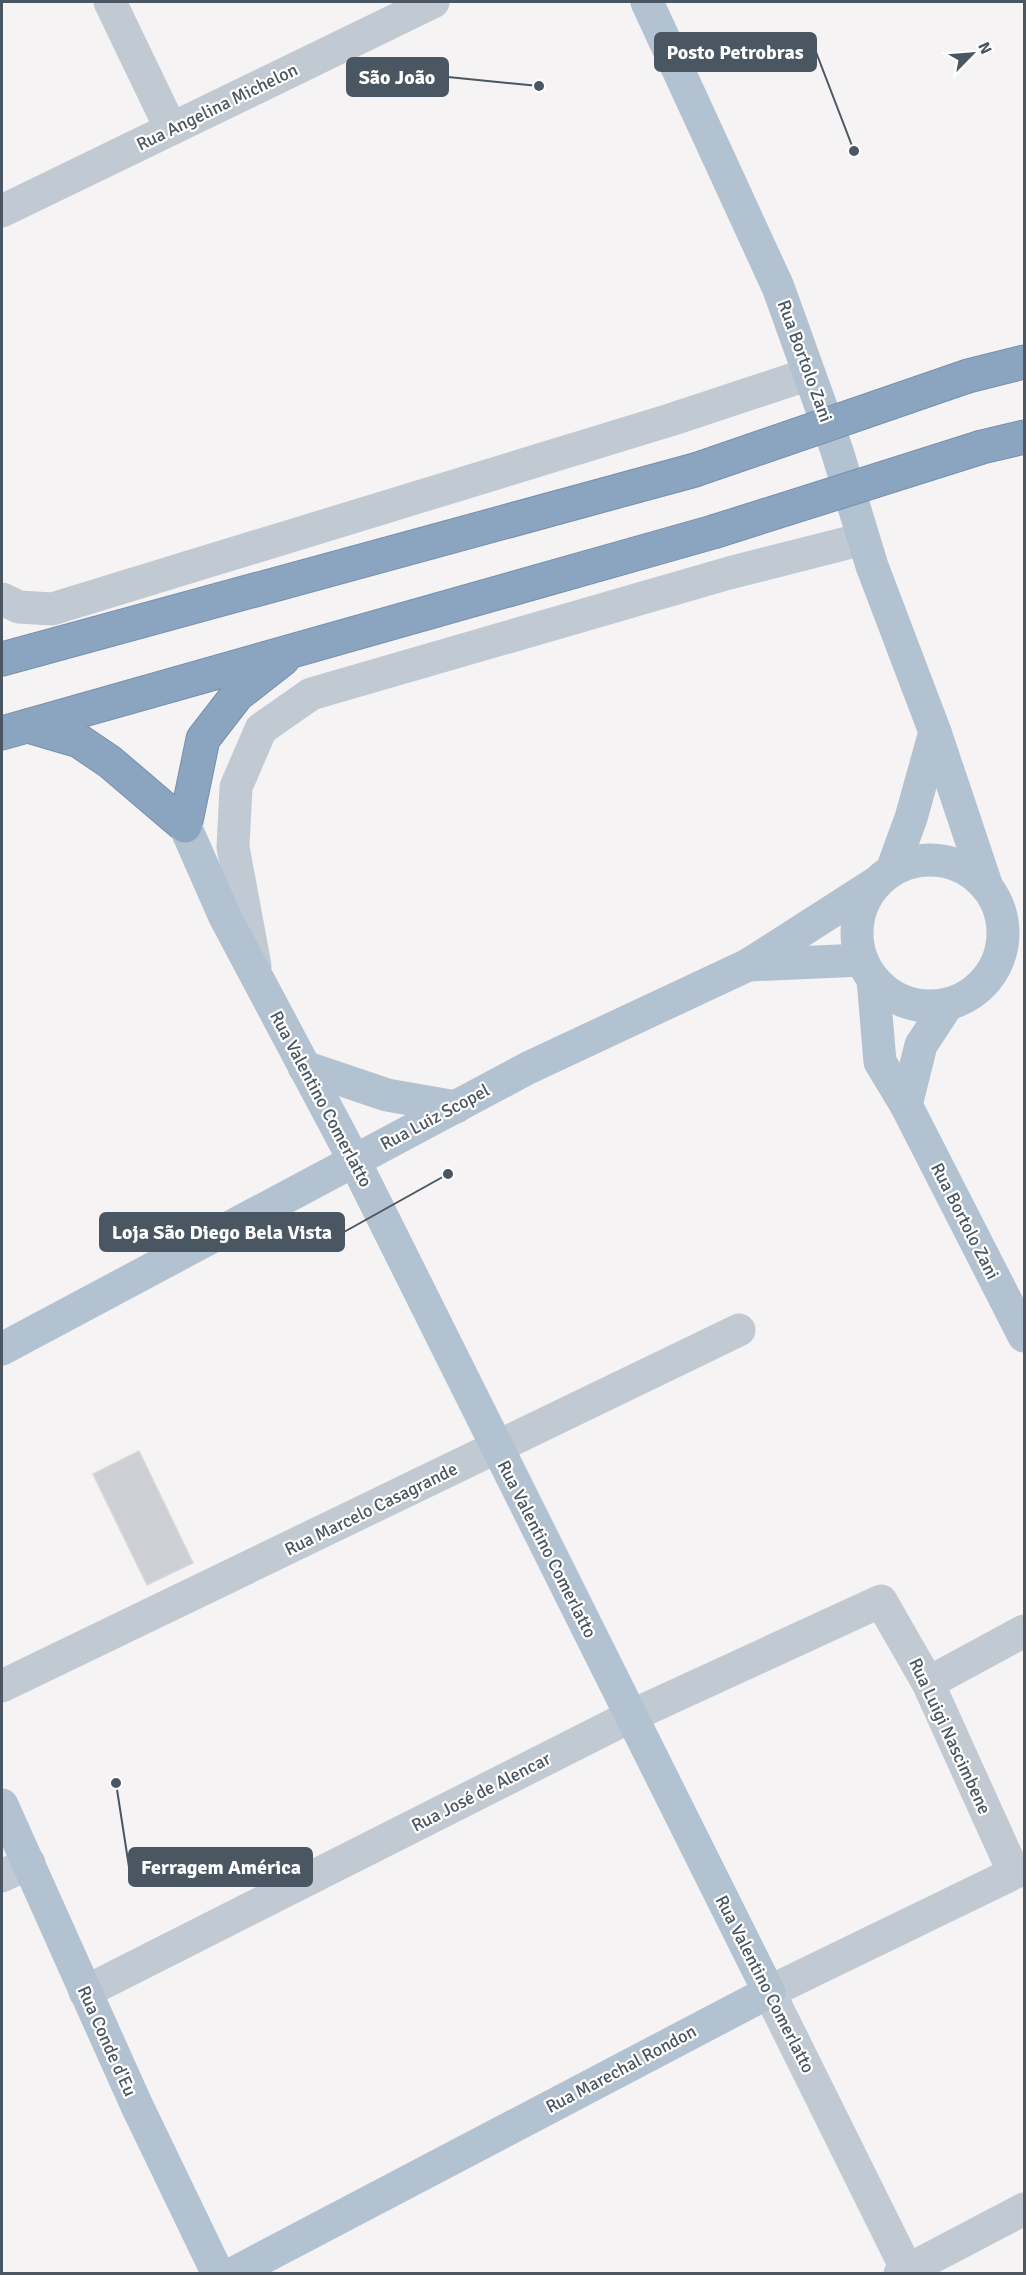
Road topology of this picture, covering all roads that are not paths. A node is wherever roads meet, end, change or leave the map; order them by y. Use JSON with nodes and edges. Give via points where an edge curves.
{"nodes":[{"id":1,"x":110,"y":2,"type":"edge"},
{"id":2,"x":433,"y":2,"type":"edge"},
{"id":3,"x":647,"y":2,"type":"edge"},
{"id":4,"x":171,"y":129,"type":"junction"},
{"id":5,"x":2,"y":212,"type":"edge"},
{"id":6,"x":1024,"y":362,"type":"edge"},
{"id":7,"x":809,"y":374,"type":"junction"},
{"id":8,"x":1024,"y":436,"type":"edge"},
{"id":9,"x":863,"y":539,"type":"junction"},
{"id":10,"x":2,"y":599,"type":"edge"},
{"id":11,"x":297,"y":648,"type":"junction"},
{"id":12,"x":8,"y":652,"type":"edge"},
{"id":13,"x":15,"y":730,"type":"edge"},
{"id":14,"x":935,"y":732,"type":"junction"},
{"id":15,"x":185,"y":826,"type":"junction"},
{"id":16,"x":884,"y":876,"type":"junction"},
{"id":17,"x":987,"y":887,"type":"junction"},
{"id":18,"x":748,"y":965,"type":"junction"},
{"id":19,"x":868,"y":970,"type":"junction"},
{"id":20,"x":258,"y":980,"type":"junction"},
{"id":21,"x":948,"y":1004,"type":"junction"},
{"id":22,"x":304,"y":1067,"type":"junction"},
{"id":23,"x":906,"y":1105,"type":"junction"},
{"id":24,"x":456,"y":1107,"type":"junction"},
{"id":25,"x":354,"y":1160,"type":"junction"},
{"id":26,"x":739,"y":1330,"type":"dead end"},
{"id":27,"x":1024,"y":1336,"type":"edge"},
{"id":28,"x":2,"y":1349,"type":"edge"},
{"id":29,"x":496,"y":1449,"type":"junction"},
{"id":30,"x":881,"y":1601,"type":"joint"},
{"id":31,"x":1024,"y":1631,"type":"edge"},
{"id":32,"x":928,"y":1683,"type":"junction"},
{"id":33,"x":2,"y":1686,"type":"edge"},
{"id":34,"x":631,"y":1716,"type":"junction"},
{"id":35,"x":2,"y":1805,"type":"edge"},
{"id":36,"x":15,"y":1870,"type":"edge"},
{"id":37,"x":1014,"y":1873,"type":"joint"},
{"id":38,"x":85,"y":1992,"type":"junction"},
{"id":39,"x":769,"y":1992,"type":"junction"},
{"id":40,"x":1024,"y":2209,"type":"edge"},
{"id":41,"x":905,"y":2272,"type":"edge"},
{"id":42,"x":218,"y":2274,"type":"edge"},
{"id":43,"x":232,"y":2274,"type":"edge"}],
"edges":[{"from":1,"to":4,"type":"street"},
{"from":2,"to":4,"type":"street","name":"Rua Angelina Michelon"},
{"from":3,"to":7,"type":"main road","name":"Rua Bortolo Zani","via":[[778,287]]},
{"from":4,"to":5,"type":"street","name":"Rua Angelina Michelon"},
{"from":6,"to":12,"type":"highway","bridge":true,"via":[[968,376],[695,470]]},
{"from":7,"to":9,"type":"main road","name":"Rua Bortolo Zani"},
{"from":7,"to":10,"type":"street","via":[[52,609],[19,607]]},
{"from":8,"to":11,"type":"highway","bridge":true,"via":[[712,532]]},
{"from":9,"to":14,"type":"main road","name":"Rua Bortolo Zani"},
{"from":9,"to":20,"type":"street","via":[[410,664],[311,694],[286,709],[261,729],[236,787],[233,847]]},
{"from":11,"to":13,"type":"highway"},
{"from":11,"to":15,"type":"highway","via":[[237,695],[203,739]]},
{"from":13,"to":15,"type":"highway","via":[[79,741],[110,762]]},
{"from":14,"to":16,"type":"main road","via":[[910,818]]},
{"from":14,"to":17,"type":"main road","name":"Rua Bortolo Zani"},
{"from":15,"to":20,"type":"main road","name":"Rua Valentino Comerlatto"},
{"from":16,"to":17,"type":"main road","via":[[912,862],[932,859],[971,872]]},
{"from":16,"to":18,"type":"main road","name":"Rua Luiz Scopel"},
{"from":16,"to":19,"type":"main road","via":[[865,900],[858,920],[857,941]]},
{"from":17,"to":21,"type":"main road","via":[[997,904],[1002,925],[999,955],[984,982]]},
{"from":18,"to":19,"type":"main road","name":"Rua Luiz Scopel"},
{"from":18,"to":24,"type":"main road","name":"Rua Luiz Scopel","via":[[528,1068]]},
{"from":19,"to":21,"type":"main road","via":[[889,993],[907,1002]]},
{"from":19,"to":23,"type":"main road","name":"Rua Bortolo Zani","via":[[880,1062]]},
{"from":20,"to":22,"type":"main road","name":"Rua Valentino Comerlatto"},
{"from":21,"to":23,"type":"main road","via":[[921,1045]]},
{"from":22,"to":24,"type":"main road","via":[[387,1095]]},
{"from":22,"to":25,"type":"main road","name":"Rua Valentino Comerlatto"},
{"from":23,"to":27,"type":"main road","name":"Rua Bortolo Zani"},
{"from":24,"to":25,"type":"main road","name":"Rua Luiz Scopel"},
{"from":25,"to":28,"type":"main road","name":"Rua Luiz Scopel"},
{"from":25,"to":29,"type":"main road","name":"Rua Valentino Comerlatto"},
{"from":26,"to":29,"type":"street","name":"Rua Marcelo Casagrande"},
{"from":29,"to":33,"type":"street","name":"Rua Marcelo Casagrande"},
{"from":29,"to":34,"type":"main road","name":"Rua Valentino Comerlatto"},
{"from":30,"to":32,"type":"street","name":"Rua Luigi Nascimbene"},
{"from":30,"to":34,"type":"street","name":"Rua José de Alencar"},
{"from":31,"to":32,"type":"street"},
{"from":32,"to":37,"type":"street","name":"Rua Luigi Nascimbene"},
{"from":34,"to":38,"type":"street","name":"Rua José de Alencar"},
{"from":34,"to":39,"type":"main road","name":"Rua Valentino Comerlatto"},
{"from":35,"to":36,"type":"main road","name":"Rua Conde d'Eu"},
{"from":36,"to":38,"type":"main road","name":"Rua Conde d'Eu"},
{"from":37,"to":39,"type":"street","name":"Rua Marechal Rondon"},
{"from":38,"to":42,"type":"main road","name":"Rua Conde d'Eu"},
{"from":39,"to":41,"type":"street","name":"Rua Valentino Comerlatto"},
{"from":39,"to":43,"type":"main road","name":"Rua Marechal Rondon"},
{"from":40,"to":41,"type":"street"}]}
